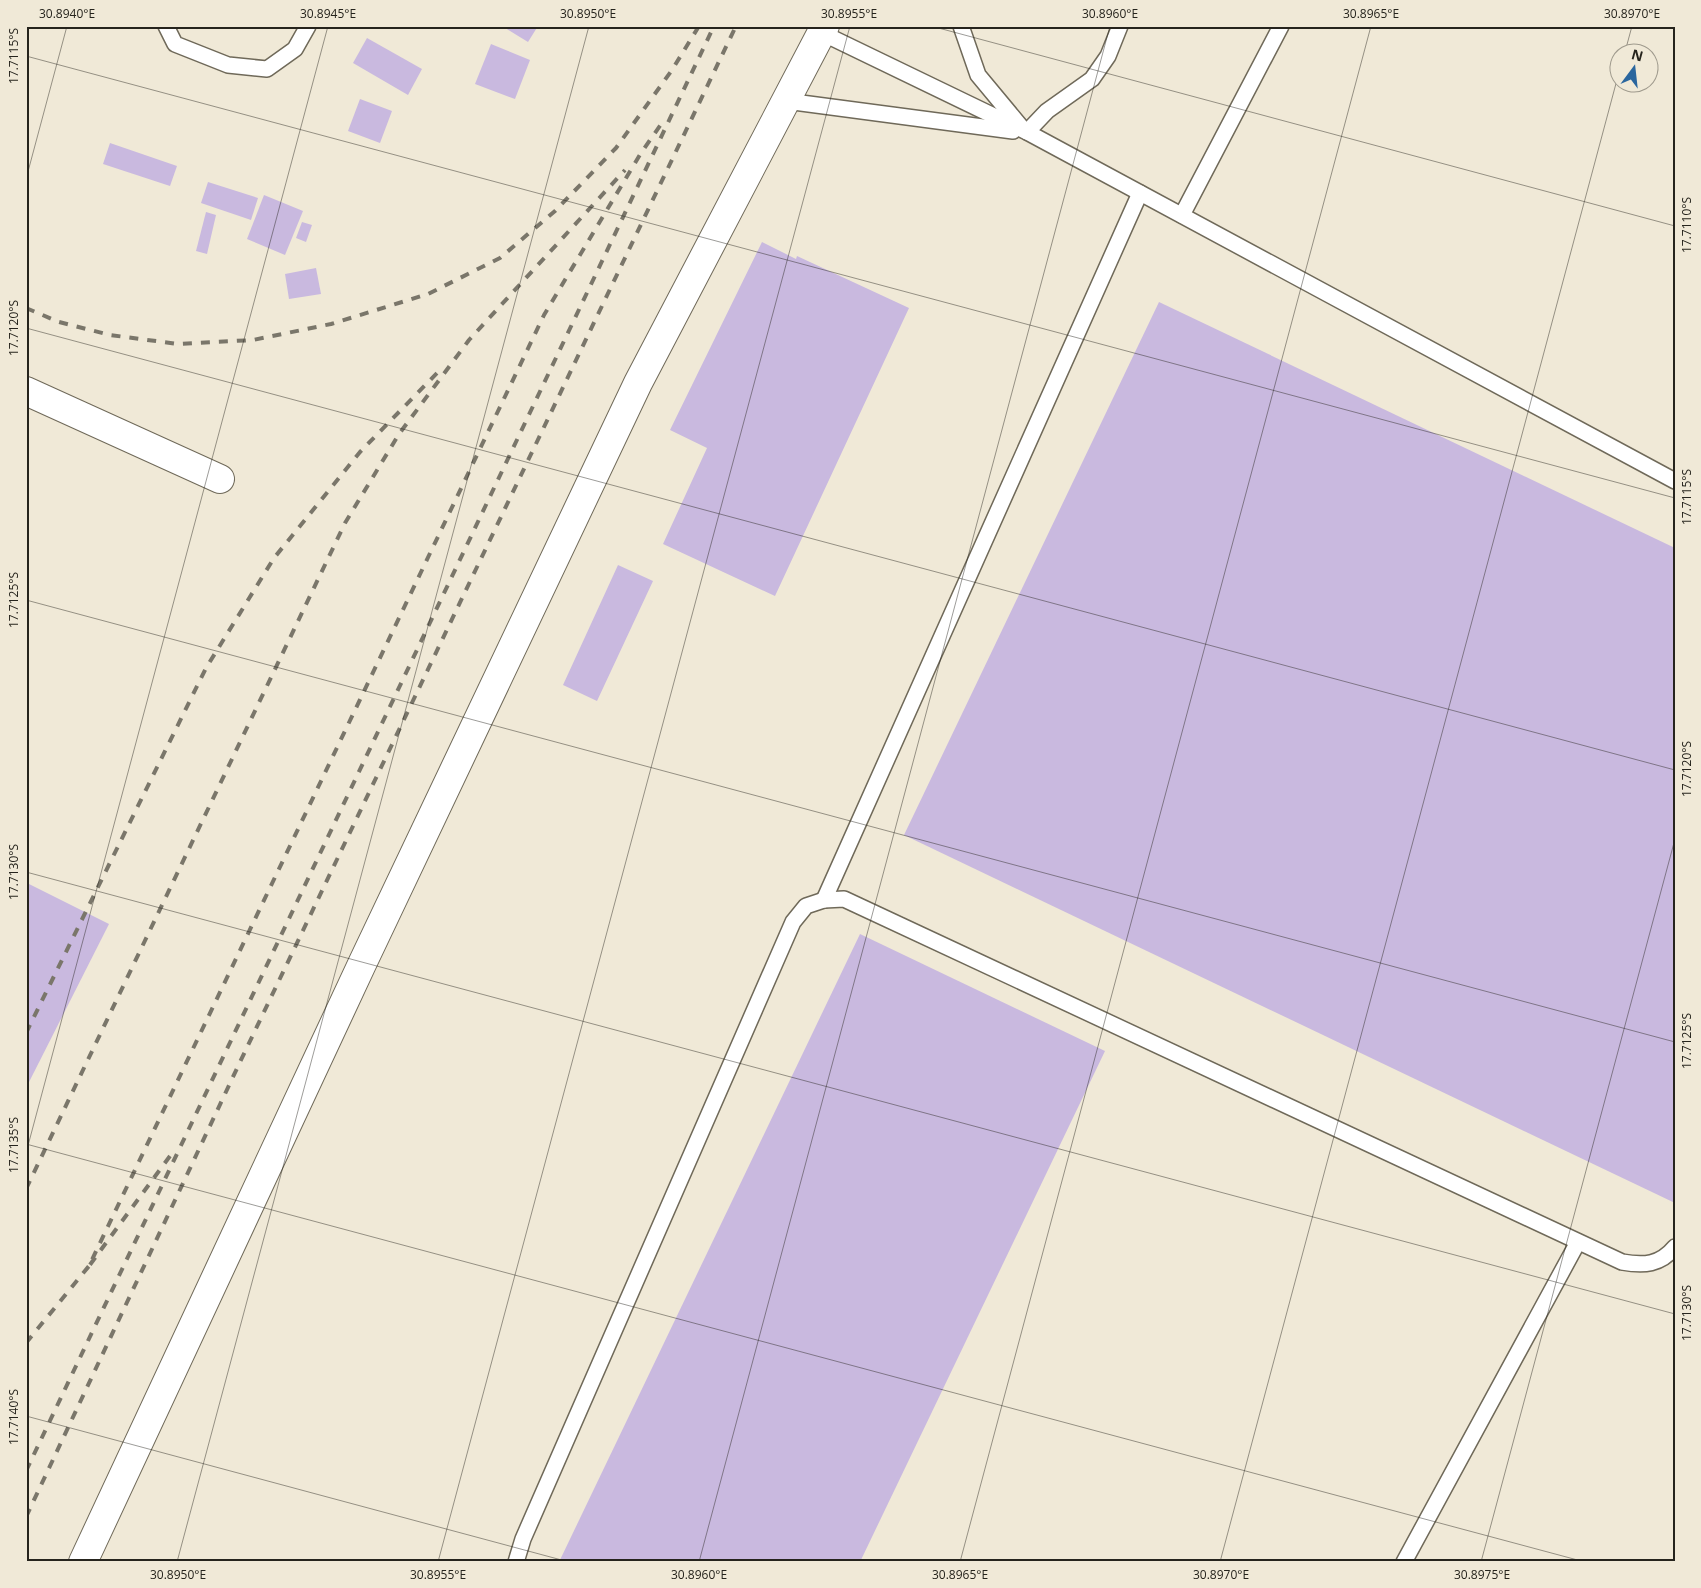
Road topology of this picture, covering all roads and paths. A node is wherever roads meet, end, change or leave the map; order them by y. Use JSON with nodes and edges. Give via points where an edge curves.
{"nodes":[{"id":1,"x":166,"y":26,"type":"edge"},
{"id":2,"x":308,"y":26,"type":"edge"},
{"id":3,"x":961,"y":26,"type":"edge"},
{"id":4,"x":1120,"y":26,"type":"edge"},
{"id":5,"x":1281,"y":26,"type":"edge"},
{"id":6,"x":824,"y":30,"type":"edge"},
{"id":7,"x":786,"y":101,"type":"junction"},
{"id":8,"x":1027,"y":132,"type":"junction"},
{"id":9,"x":1140,"y":193,"type":"junction"},
{"id":10,"x":1182,"y":215,"type":"junction"},
{"id":11,"x":26,"y":391,"type":"edge"},
{"id":12,"x":220,"y":480,"type":"dead end"},
{"id":13,"x":1675,"y":481,"type":"edge"},
{"id":14,"x":824,"y":900,"type":"junction"},
{"id":15,"x":1578,"y":1242,"type":"junction"},
{"id":16,"x":1675,"y":1247,"type":"edge"},
{"id":17,"x":83,"y":1562,"type":"edge"},
{"id":18,"x":516,"y":1562,"type":"edge"},
{"id":19,"x":1404,"y":1562,"type":"edge"}],
"edges":[{"from":1,"to":2,"type":"lane","via":[[175,44],[228,65],[267,69],[295,49]]},
{"from":3,"to":8,"type":"lane","via":[[978,75]]},
{"from":4,"to":8,"type":"lane","via":[[1108,56],[1092,79],[1047,111]]},
{"from":5,"to":10,"type":"lane"},
{"from":6,"to":7,"type":"street"},
{"from":6,"to":8,"type":"lane"},
{"from":7,"to":8,"type":"lane"},
{"from":7,"to":17,"type":"street","via":[[638,383]]},
{"from":8,"to":9,"type":"lane"},
{"from":9,"to":10,"type":"lane"},
{"from":9,"to":14,"type":"lane"},
{"from":10,"to":13,"type":"lane"},
{"from":11,"to":12,"type":"street"},
{"from":14,"to":15,"type":"lane","via":[[844,899]]},
{"from":14,"to":18,"type":"lane","via":[[806,906],[793,922]]},
{"from":15,"to":16,"type":"lane","via":[[1622,1262],[1642,1265],[1667,1256]]},
{"from":15,"to":19,"type":"lane"}]}
